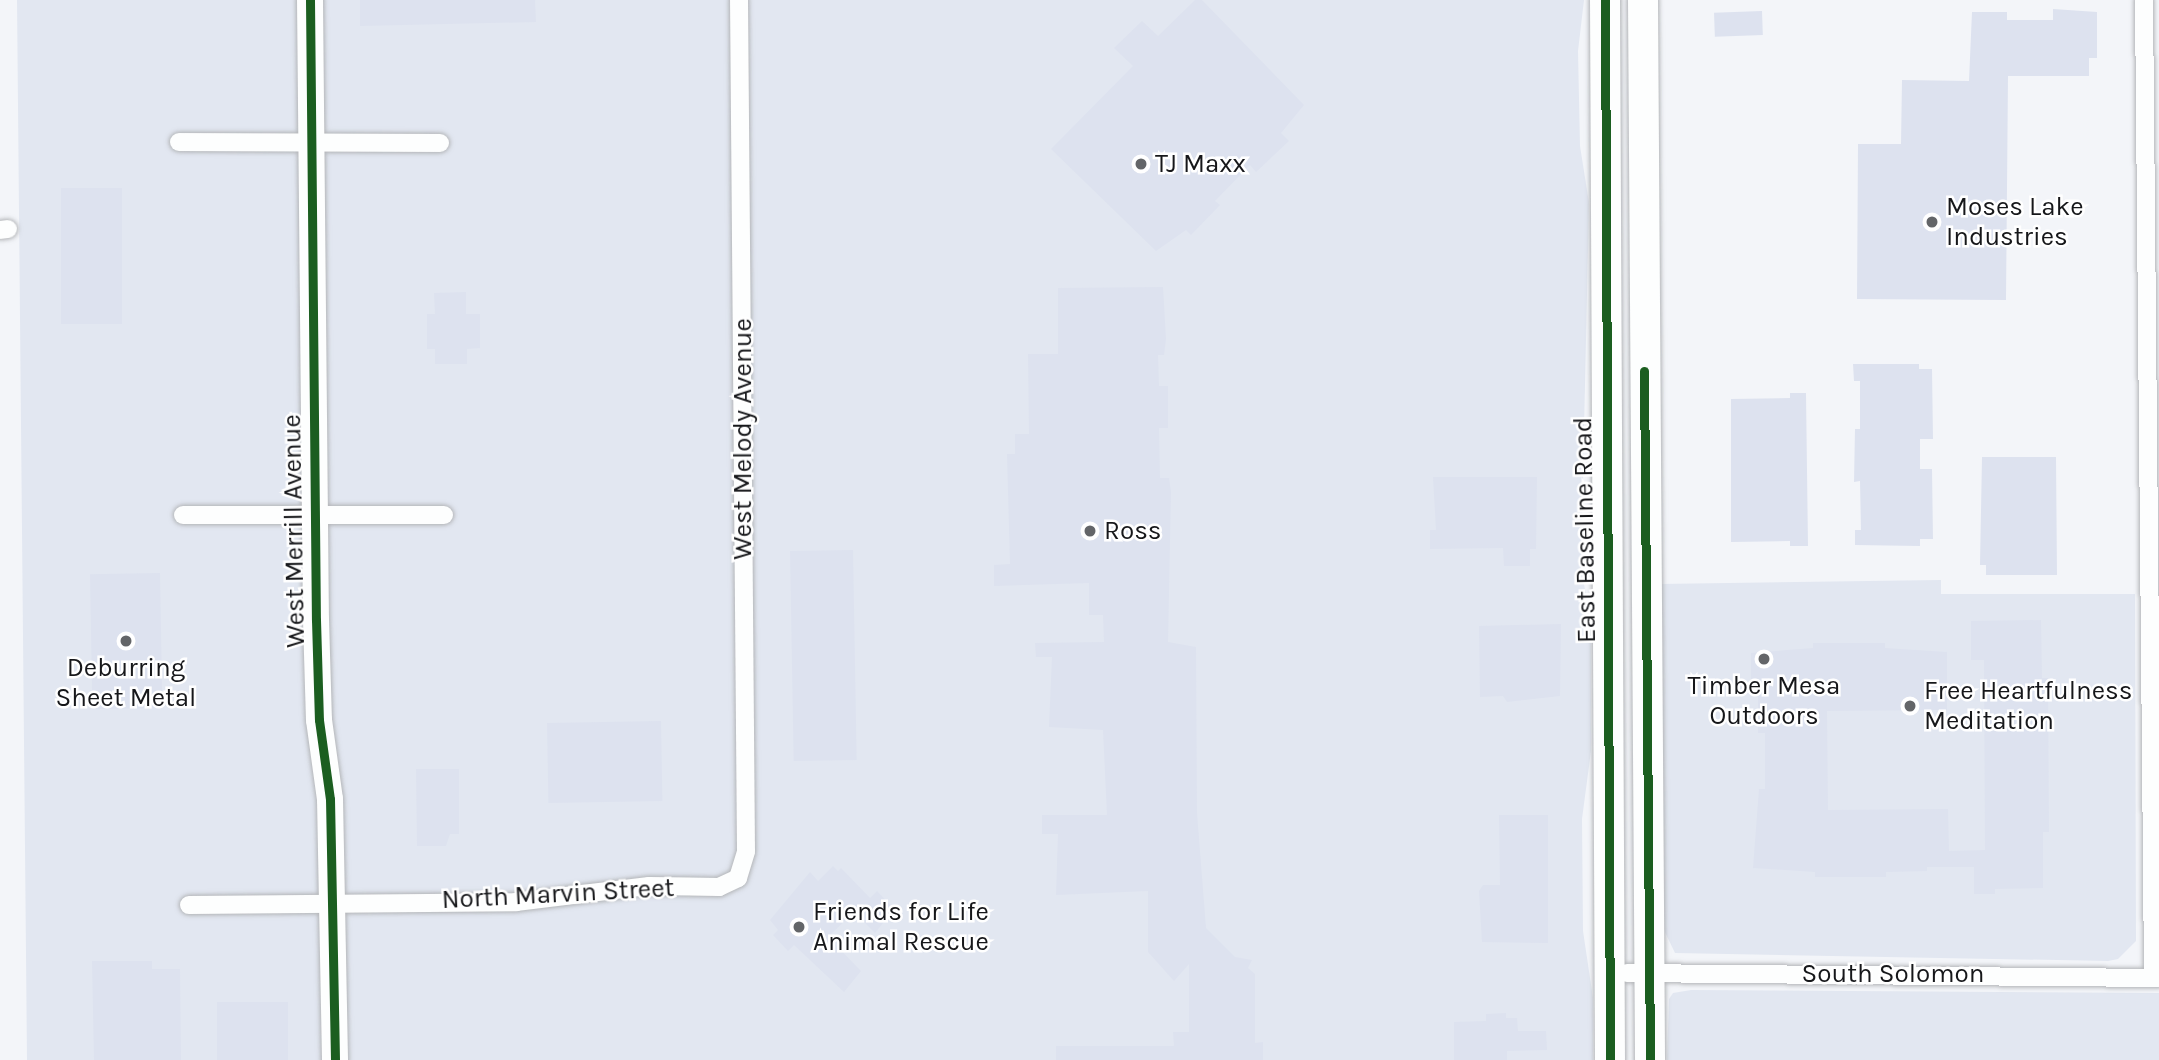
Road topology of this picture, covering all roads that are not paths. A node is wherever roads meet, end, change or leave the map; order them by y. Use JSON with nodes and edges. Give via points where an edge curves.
{"nodes":[{"id":1,"x":310,"y":0,"type":"edge"},
{"id":2,"x":739,"y":0,"type":"edge"},
{"id":3,"x":1605,"y":0,"type":"edge"},
{"id":4,"x":1643,"y":0,"type":"edge"},
{"id":5,"x":2144,"y":0,"type":"edge"},
{"id":6,"x":179,"y":142,"type":"dead end"},
{"id":7,"x":312,"y":142,"type":"junction"},
{"id":8,"x":440,"y":143,"type":"dead end"},
{"id":9,"x":1604,"y":379,"type":"junction"},
{"id":10,"x":2152,"y":385,"type":"edge"},
{"id":11,"x":183,"y":515,"type":"dead end"},
{"id":12,"x":315,"y":515,"type":"junction"},
{"id":13,"x":444,"y":515,"type":"dead end"},
{"id":14,"x":1646,"y":554,"type":"junction"},
{"id":15,"x":1606,"y":594,"type":"junction"},
{"id":16,"x":1647,"y":764,"type":"junction"},
{"id":17,"x":738,"y":877,"type":"joint"},
{"id":18,"x":334,"y":902,"type":"junction"},
{"id":19,"x":189,"y":905,"type":"dead end"},
{"id":20,"x":1638,"y":973,"type":"junction"},
{"id":21,"x":2156,"y":978,"type":"edge"},
{"id":22,"x":335,"y":1060,"type":"edge"},
{"id":23,"x":1610,"y":1060,"type":"edge"},
{"id":24,"x":1650,"y":1060,"type":"edge"}],
"edges":[{"from":1,"to":7,"type":"street","name":"West Merrill Avenue"},
{"from":2,"to":17,"type":"street","name":"West Melody Avenue","via":[[746,850]]},
{"from":3,"to":9,"type":"main road","name":"East Baseline Road"},
{"from":4,"to":14,"type":"main road"},
{"from":5,"to":10,"type":"street"},
{"from":6,"to":7,"type":"street"},
{"from":7,"to":8,"type":"street"},
{"from":7,"to":12,"type":"street","name":"West Merrill Avenue"},
{"from":9,"to":14,"type":"main road","via":[[1623,425],[1625,523]]},
{"from":9,"to":15,"type":"main road","name":"East Baseline Road"},
{"from":10,"to":21,"type":"street"},
{"from":11,"to":12,"type":"street"},
{"from":12,"to":13,"type":"street"},
{"from":12,"to":18,"type":"street","name":"West Merrill Avenue","via":[[319,720],[330,799]]},
{"from":14,"to":16,"type":"main road"},
{"from":15,"to":16,"type":"main road","via":[[1621,612],[1628,631],[1629,725],[1634,745]]},
{"from":15,"to":23,"type":"main road","name":"East Baseline Road"},
{"from":16,"to":20,"type":"main road"},
{"from":17,"to":18,"type":"street","name":"North Marvin Street","via":[[719,887],[649,886],[516,902]]},
{"from":18,"to":19,"type":"street","name":"North Marvin Street"},
{"from":18,"to":22,"type":"street","name":"West Merrill Avenue"},
{"from":20,"to":21,"type":"street","name":"South Solomon"},
{"from":20,"to":24,"type":"main road"}]}
